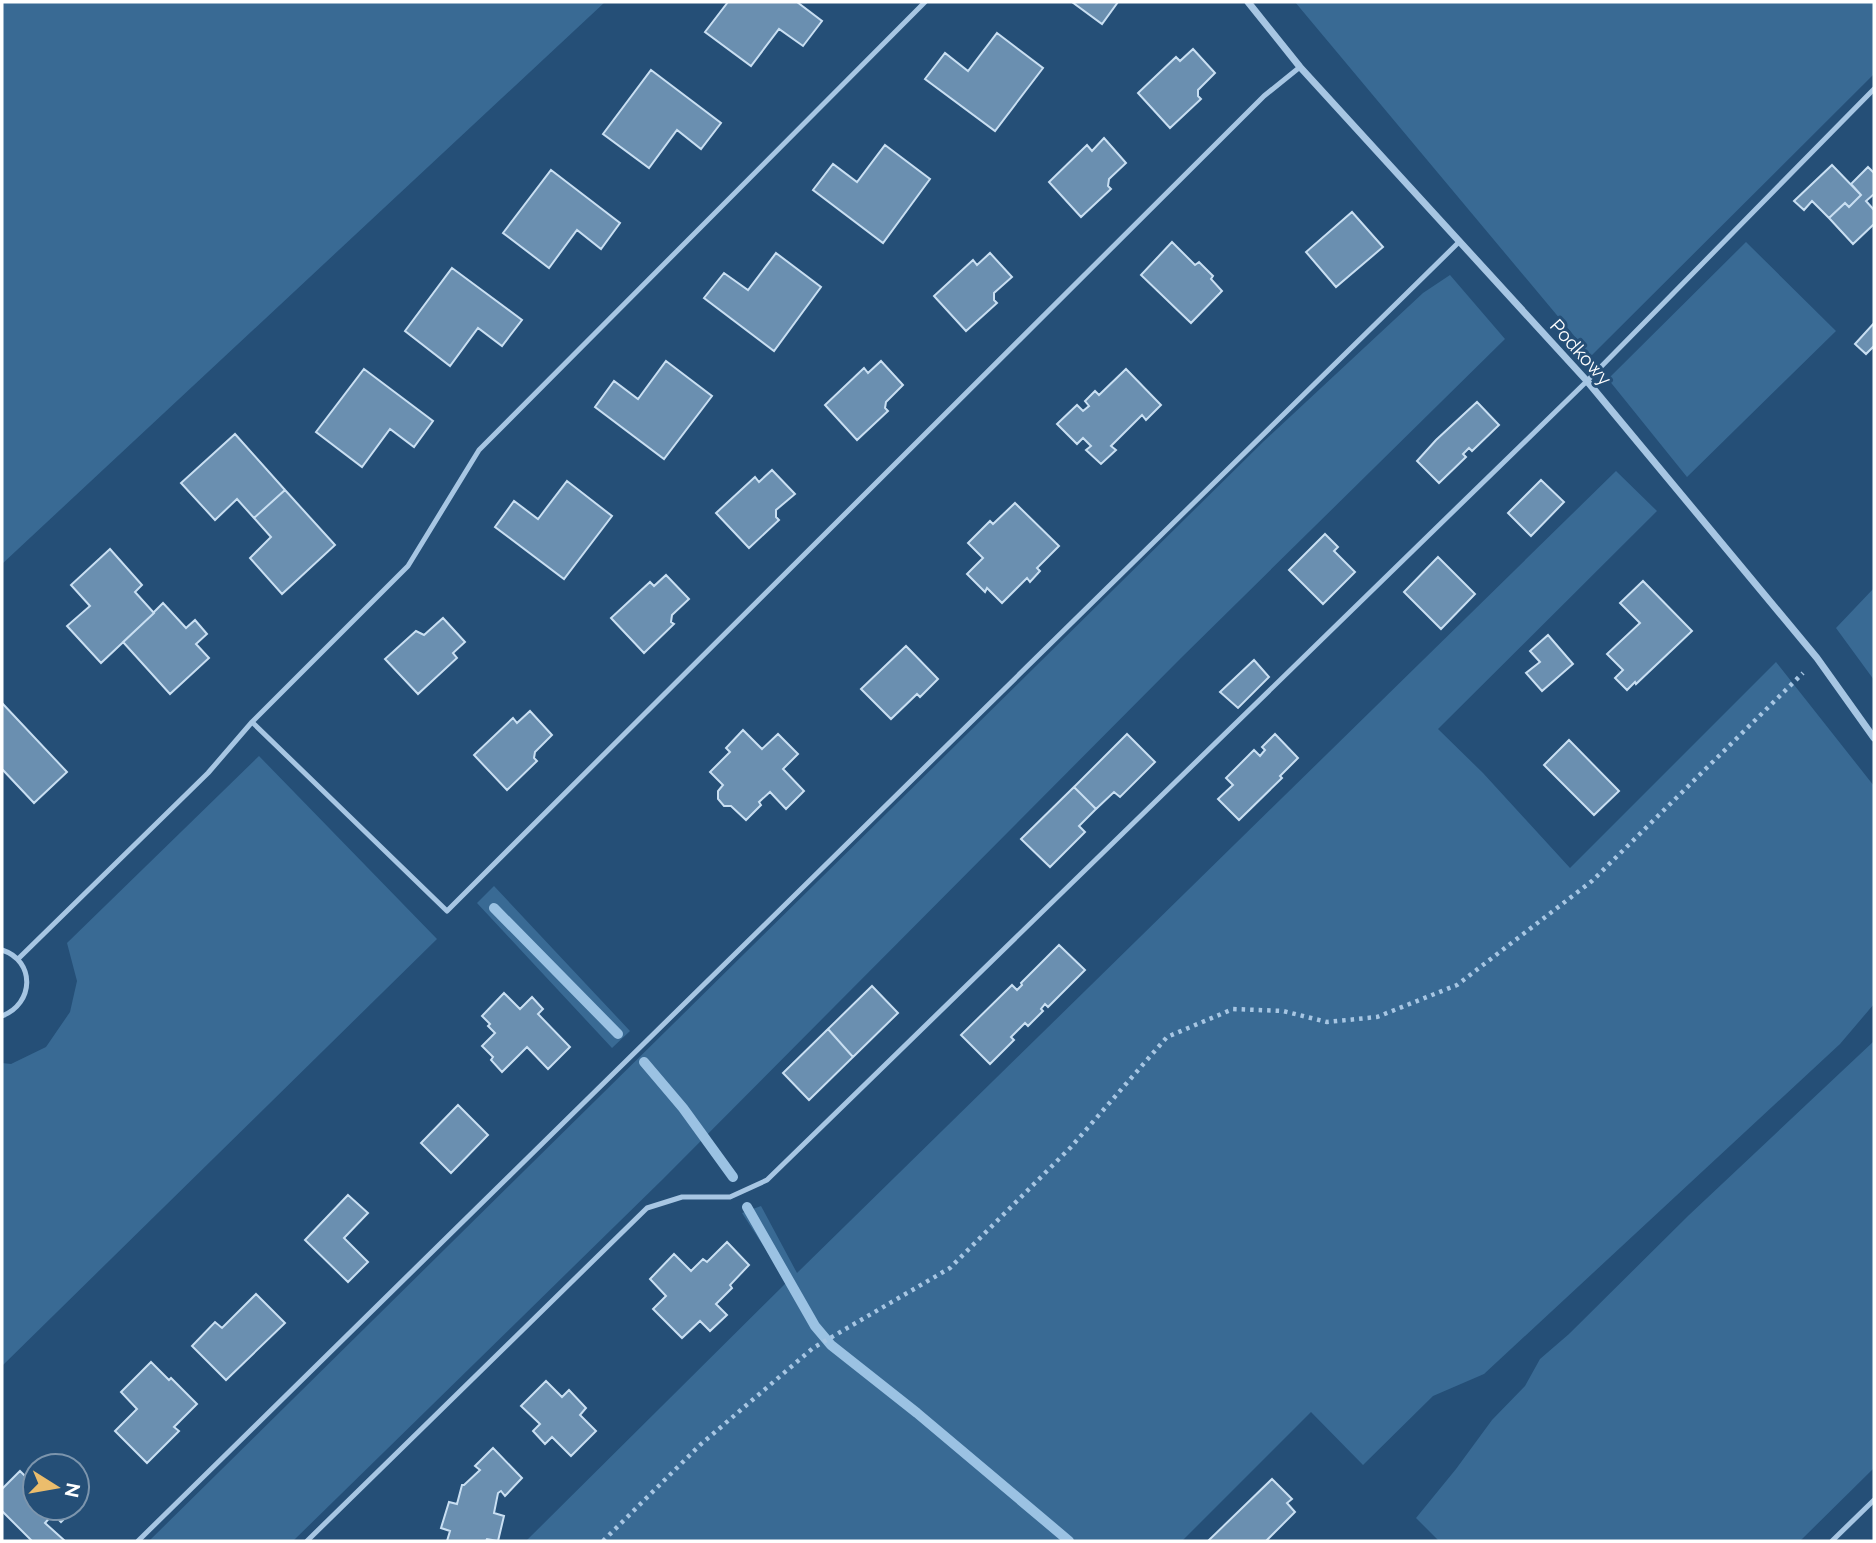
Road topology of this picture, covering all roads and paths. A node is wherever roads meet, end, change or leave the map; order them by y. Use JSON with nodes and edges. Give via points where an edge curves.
{"nodes":[{"id":1,"x":925,"y":2,"type":"edge"},
{"id":2,"x":1248,"y":2,"type":"edge"},
{"id":3,"x":1300,"y":67,"type":"junction"},
{"id":4,"x":1874,"y":89,"type":"edge"},
{"id":5,"x":1460,"y":241,"type":"junction"},
{"id":6,"x":1587,"y":381,"type":"junction"},
{"id":7,"x":1817,"y":658,"type":"junction"},
{"id":8,"x":252,"y":722,"type":"junction"},
{"id":9,"x":1874,"y":737,"type":"edge"},
{"id":10,"x":2,"y":950,"type":"edge"},
{"id":11,"x":18,"y":959,"type":"junction"},
{"id":12,"x":2,"y":1016,"type":"edge"},
{"id":13,"x":1874,"y":1500,"type":"edge"},
{"id":14,"x":138,"y":1541,"type":"edge"},
{"id":15,"x":307,"y":1541,"type":"edge"},
{"id":16,"x":603,"y":1541,"type":"edge"},
{"id":17,"x":1832,"y":1541,"type":"edge"}],
"edges":[{"from":1,"to":8,"type":"lane","via":[[479,450],[408,566]]},
{"from":2,"to":3,"type":"street","name":"Podkowy"},
{"from":3,"to":5,"type":"street","name":"Podkowy"},
{"from":3,"to":8,"type":"lane","via":[[1264,96],[447,911]]},
{"from":4,"to":6,"type":"lane"},
{"from":5,"to":6,"type":"street","name":"Podkowy"},
{"from":5,"to":14,"type":"lane"},
{"from":6,"to":7,"type":"street","name":"Podkowy"},
{"from":6,"to":15,"type":"lane","via":[[767,1180],[730,1196],[682,1197],[647,1208]]},
{"from":7,"to":9,"type":"street","name":"Podkowy"},
{"from":7,"to":16,"type":"path","via":[[1592,881],[1457,985],[1377,1017],[1327,1022],[1283,1011],[1233,1009],[1167,1037],[1071,1147],[950,1268],[813,1348],[700,1445]]},
{"from":8,"to":11,"type":"lane","via":[[208,773]]},
{"from":10,"to":11,"type":"lane"},
{"from":11,"to":12,"type":"lane","via":[[26,976],[25,996]]},
{"from":13,"to":17,"type":"lane"}]}
